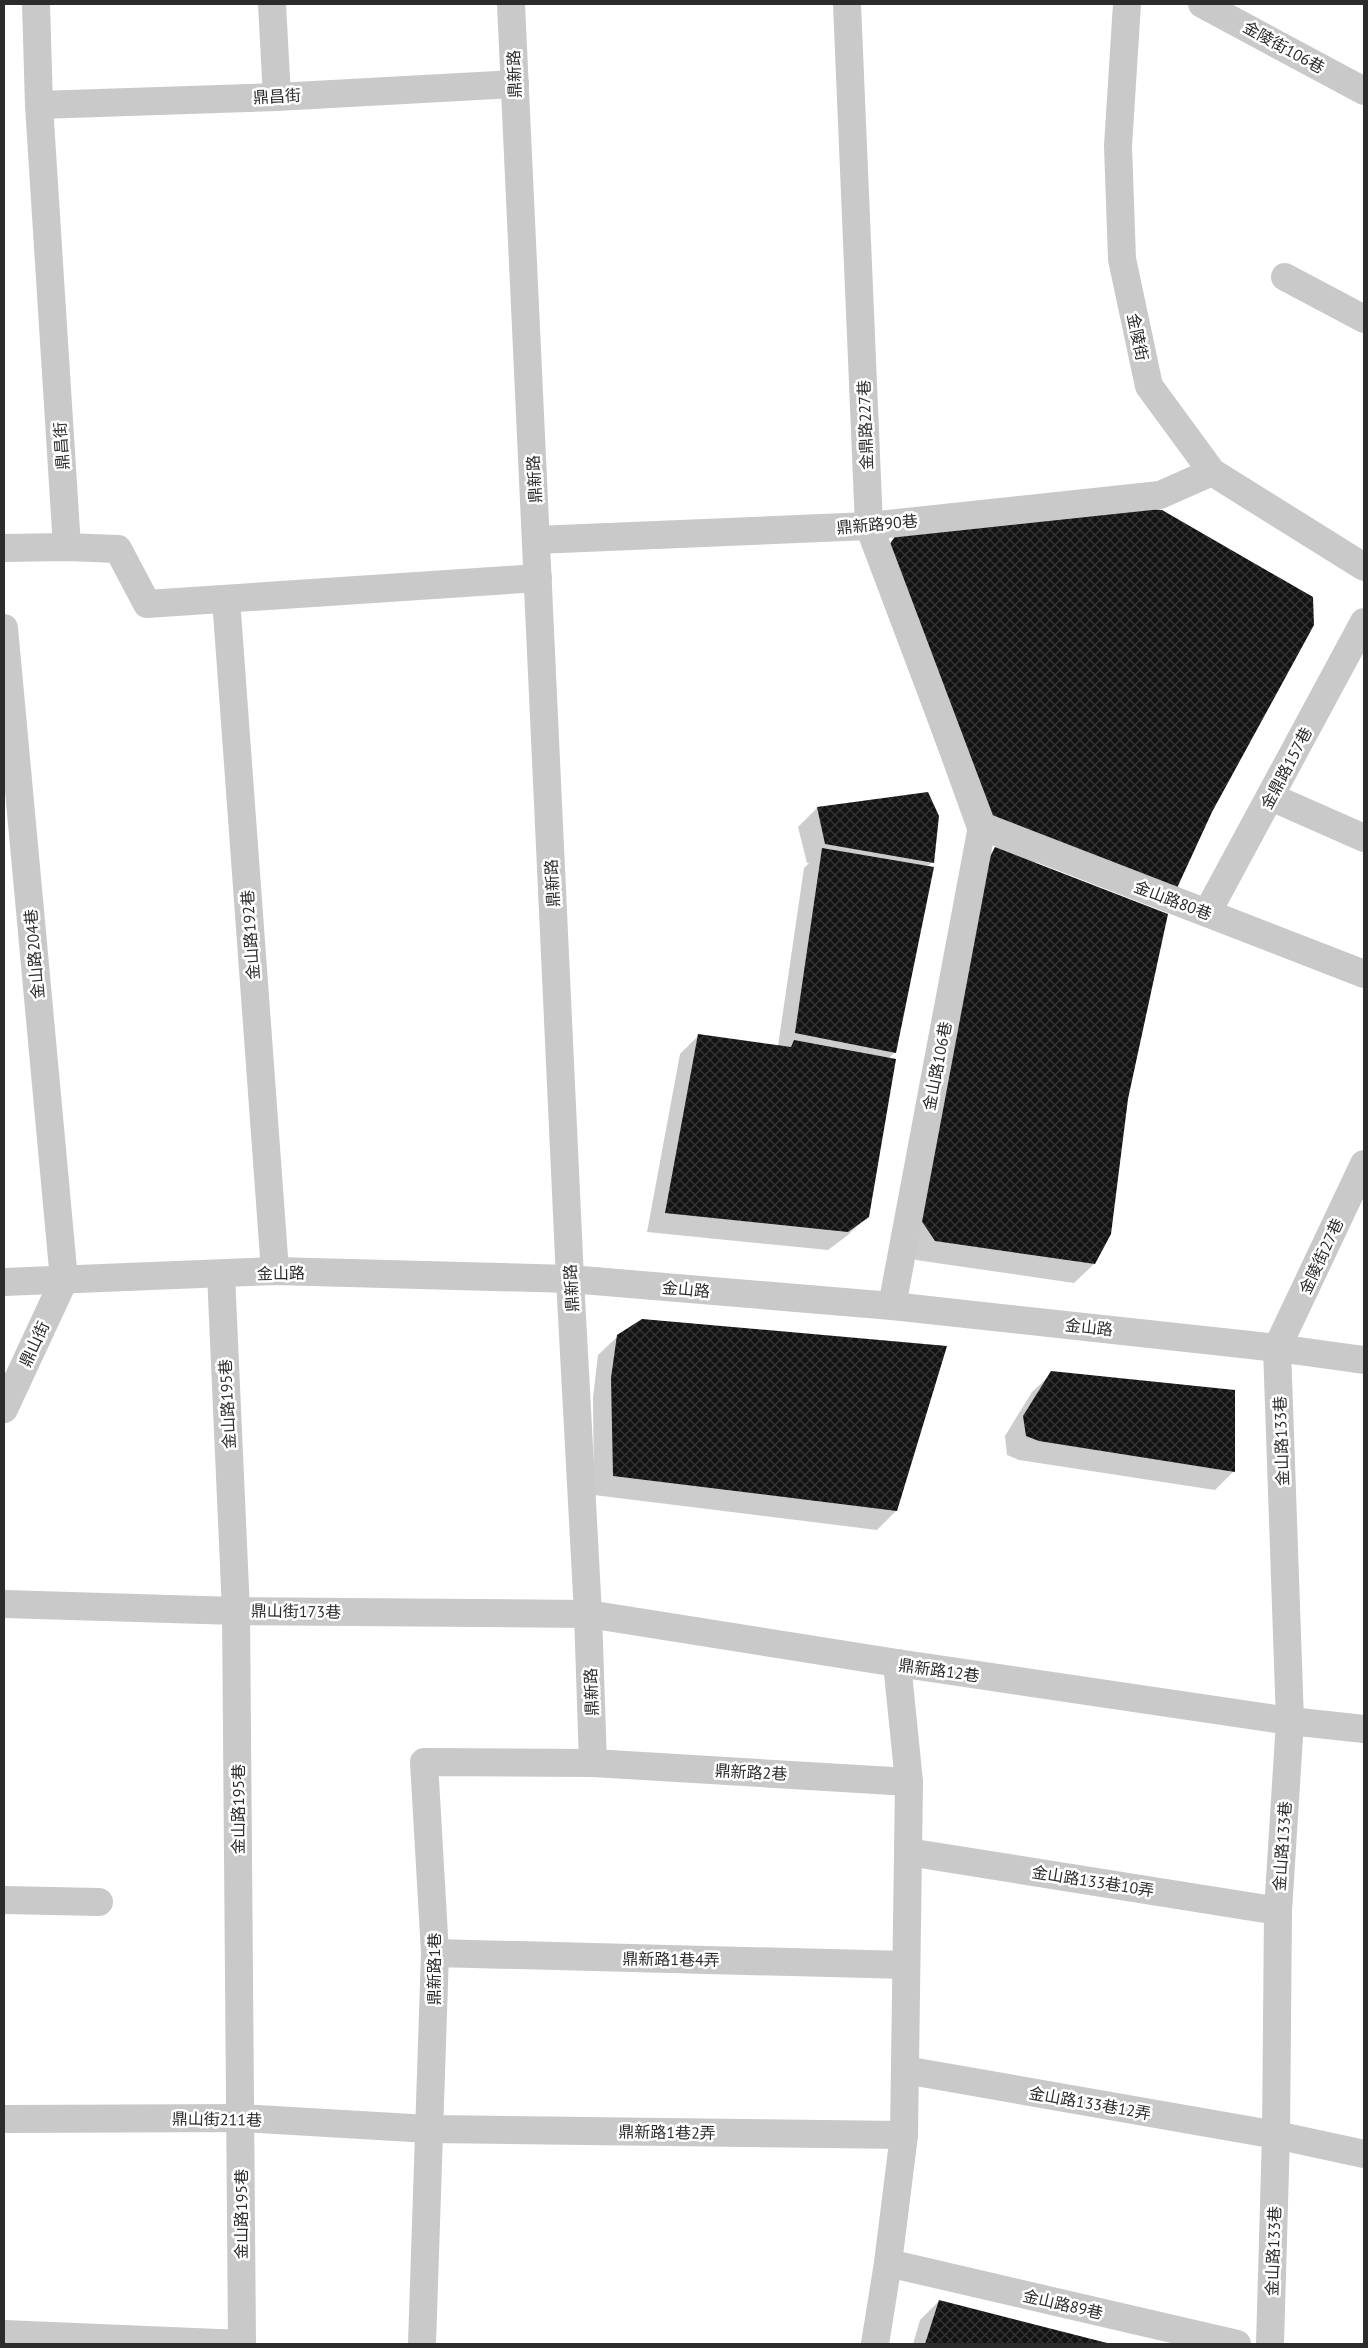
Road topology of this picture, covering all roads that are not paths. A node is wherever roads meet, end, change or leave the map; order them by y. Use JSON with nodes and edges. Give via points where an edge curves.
{"nodes":[{"id":1,"x":36,"y":4,"type":"edge"},
{"id":2,"x":272,"y":4,"type":"edge"},
{"id":3,"x":511,"y":4,"type":"edge"},
{"id":4,"x":848,"y":4,"type":"edge"},
{"id":5,"x":1127,"y":4,"type":"edge"},
{"id":6,"x":1202,"y":4,"type":"edge"},
{"id":7,"x":515,"y":84,"type":"junction"},
{"id":8,"x":1364,"y":91,"type":"edge"},
{"id":9,"x":277,"y":97,"type":"junction"},
{"id":10,"x":39,"y":105,"type":"junction"},
{"id":11,"x":1285,"y":277,"type":"dead end"},
{"id":12,"x":1364,"y":318,"type":"edge"},
{"id":13,"x":1212,"y":472,"type":"junction"},
{"id":14,"x":869,"y":526,"type":"junction"},
{"id":15,"x":536,"y":540,"type":"junction"},
{"id":16,"x":67,"y":547,"type":"junction"},
{"id":17,"x":4,"y":548,"type":"edge"},
{"id":18,"x":1364,"y":567,"type":"edge"},
{"id":19,"x":538,"y":578,"type":"junction"},
{"id":20,"x":226,"y":599,"type":"junction"},
{"id":21,"x":1364,"y":622,"type":"edge"},
{"id":22,"x":4,"y":628,"type":"edge"},
{"id":23,"x":1271,"y":797,"type":"junction"},
{"id":24,"x":982,"y":826,"type":"junction"},
{"id":25,"x":1364,"y":838,"type":"edge"},
{"id":26,"x":1207,"y":914,"type":"junction"},
{"id":27,"x":1364,"y":974,"type":"edge"},
{"id":28,"x":1364,"y":1164,"type":"edge"},
{"id":29,"x":275,"y":1271,"type":"junction"},
{"id":30,"x":222,"y":1274,"type":"junction"},
{"id":31,"x":570,"y":1279,"type":"junction"},
{"id":32,"x":64,"y":1280,"type":"junction"},
{"id":33,"x":4,"y":1282,"type":"edge"},
{"id":34,"x":892,"y":1306,"type":"junction"},
{"id":35,"x":1277,"y":1348,"type":"junction"},
{"id":36,"x":1364,"y":1360,"type":"edge"},
{"id":37,"x":4,"y":1409,"type":"edge"},
{"id":38,"x":4,"y":1604,"type":"edge"},
{"id":39,"x":236,"y":1611,"type":"junction"},
{"id":40,"x":588,"y":1614,"type":"junction"},
{"id":41,"x":898,"y":1664,"type":"junction"},
{"id":42,"x":1290,"y":1721,"type":"junction"},
{"id":43,"x":1364,"y":1729,"type":"edge"},
{"id":44,"x":593,"y":1763,"type":"junction"},
{"id":45,"x":909,"y":1782,"type":"junction"},
{"id":46,"x":908,"y":1852,"type":"junction"},
{"id":47,"x":4,"y":1900,"type":"edge"},
{"id":48,"x":99,"y":1902,"type":"dead end"},
{"id":49,"x":1278,"y":1910,"type":"junction"},
{"id":50,"x":435,"y":1952,"type":"junction"},
{"id":51,"x":906,"y":1965,"type":"junction"},
{"id":52,"x":905,"y":2070,"type":"junction"},
{"id":53,"x":240,"y":2118,"type":"junction"},
{"id":54,"x":4,"y":2119,"type":"edge"},
{"id":55,"x":430,"y":2129,"type":"junction"},
{"id":56,"x":904,"y":2135,"type":"junction"},
{"id":57,"x":1276,"y":2135,"type":"junction"},
{"id":58,"x":1364,"y":2154,"type":"edge"},
{"id":59,"x":888,"y":2263,"type":"junction"},
{"id":60,"x":4,"y":2334,"type":"edge"},
{"id":61,"x":242,"y":2344,"type":"edge"},
{"id":62,"x":422,"y":2344,"type":"edge"},
{"id":63,"x":875,"y":2344,"type":"edge"},
{"id":64,"x":1237,"y":2344,"type":"edge"},
{"id":65,"x":1270,"y":2344,"type":"edge"}],
"edges":[{"from":1,"to":10,"type":"street","name":"鼎昌街"},
{"from":2,"to":9,"type":"street"},
{"from":3,"to":7,"type":"street","name":"鼎新路"},
{"from":4,"to":14,"type":"street","name":"金鼎路227巷"},
{"from":5,"to":13,"type":"street","name":"金陵街","via":[[1118,146],[1122,259],[1149,386]]},
{"from":6,"to":8,"type":"street","name":"金陵街106巷"},
{"from":7,"to":9,"type":"street","name":"鼎昌街"},
{"from":7,"to":15,"type":"street","name":"鼎新路"},
{"from":9,"to":10,"type":"street","name":"鼎昌街"},
{"from":10,"to":16,"type":"street","name":"鼎昌街"},
{"from":11,"to":12,"type":"street"},
{"from":13,"to":14,"type":"street","name":"鼎新路90巷","via":[[1160,494]]},
{"from":13,"to":18,"type":"street","name":"金陵街"},
{"from":14,"to":15,"type":"street","name":"鼎新路90巷"},
{"from":14,"to":24,"type":"street","name":"金鼎路227巷"},
{"from":15,"to":19,"type":"street","name":"鼎新路"},
{"from":16,"to":17,"type":"street"},
{"from":16,"to":20,"type":"street","via":[[118,549],[147,604]]},
{"from":19,"to":20,"type":"street"},
{"from":19,"to":31,"type":"street","name":"鼎新路"},
{"from":20,"to":29,"type":"street","name":"金山路192巷"},
{"from":21,"to":23,"type":"street","name":"金鼎路157巷"},
{"from":22,"to":32,"type":"street","name":"金山路204巷"},
{"from":23,"to":25,"type":"street"},
{"from":23,"to":26,"type":"street","name":"金鼎路157巷"},
{"from":24,"to":26,"type":"street","name":"金山路80巷"},
{"from":24,"to":34,"type":"street","name":"金山路106巷"},
{"from":26,"to":27,"type":"street","name":"金山路80巷"},
{"from":28,"to":35,"type":"street","name":"金陵街27巷"},
{"from":29,"to":30,"type":"street","name":"金山路"},
{"from":29,"to":31,"type":"street","name":"金山路"},
{"from":30,"to":32,"type":"street","name":"金山路"},
{"from":30,"to":39,"type":"street","name":"金山路195巷"},
{"from":31,"to":34,"type":"street","name":"金山路"},
{"from":31,"to":40,"type":"street","name":"鼎新路"},
{"from":32,"to":33,"type":"street","name":"金山路"},
{"from":32,"to":37,"type":"street","name":"鼎山街"},
{"from":34,"to":35,"type":"street","name":"金山路"},
{"from":35,"to":36,"type":"street","name":"金山路"},
{"from":35,"to":42,"type":"street","name":"金山路133巷"},
{"from":38,"to":39,"type":"street","name":"鼎山街173巷"},
{"from":39,"to":40,"type":"street","name":"鼎山街173巷"},
{"from":39,"to":53,"type":"street","name":"金山路195巷"},
{"from":40,"to":41,"type":"street","name":"鼎新路12巷"},
{"from":40,"to":44,"type":"street","name":"鼎新路"},
{"from":41,"to":42,"type":"street","name":"鼎新路12巷"},
{"from":41,"to":45,"type":"street"},
{"from":42,"to":43,"type":"street","name":"鼎新路12巷"},
{"from":42,"to":49,"type":"street","name":"金山路133巷"},
{"from":44,"to":45,"type":"street","name":"鼎新路2巷"},
{"from":44,"to":50,"type":"street","name":"鼎新路1巷","via":[[424,1762]]},
{"from":45,"to":46,"type":"street"},
{"from":46,"to":49,"type":"street","name":"金山路133巷10弄"},
{"from":46,"to":51,"type":"street"},
{"from":47,"to":48,"type":"street"},
{"from":49,"to":57,"type":"street","name":"金山路133巷"},
{"from":50,"to":51,"type":"street","name":"鼎新路1巷4弄"},
{"from":50,"to":55,"type":"street","name":"鼎新路1巷"},
{"from":51,"to":52,"type":"street"},
{"from":52,"to":56,"type":"street"},
{"from":52,"to":57,"type":"street","name":"金山路133巷12弄"},
{"from":53,"to":54,"type":"street","name":"鼎山街211巷"},
{"from":53,"to":55,"type":"street","name":"鼎山街211巷"},
{"from":53,"to":61,"type":"street","name":"金山路195巷"},
{"from":55,"to":56,"type":"street","name":"鼎新路1巷2弄"},
{"from":55,"to":62,"type":"street","name":"鼎新路1巷"},
{"from":56,"to":59,"type":"street"},
{"from":57,"to":58,"type":"street","name":"金山路133巷12弄"},
{"from":57,"to":65,"type":"street","name":"金山路133巷"},
{"from":59,"to":63,"type":"street"},
{"from":59,"to":64,"type":"street","name":"金山路89巷"},
{"from":60,"to":61,"type":"street"}]}
